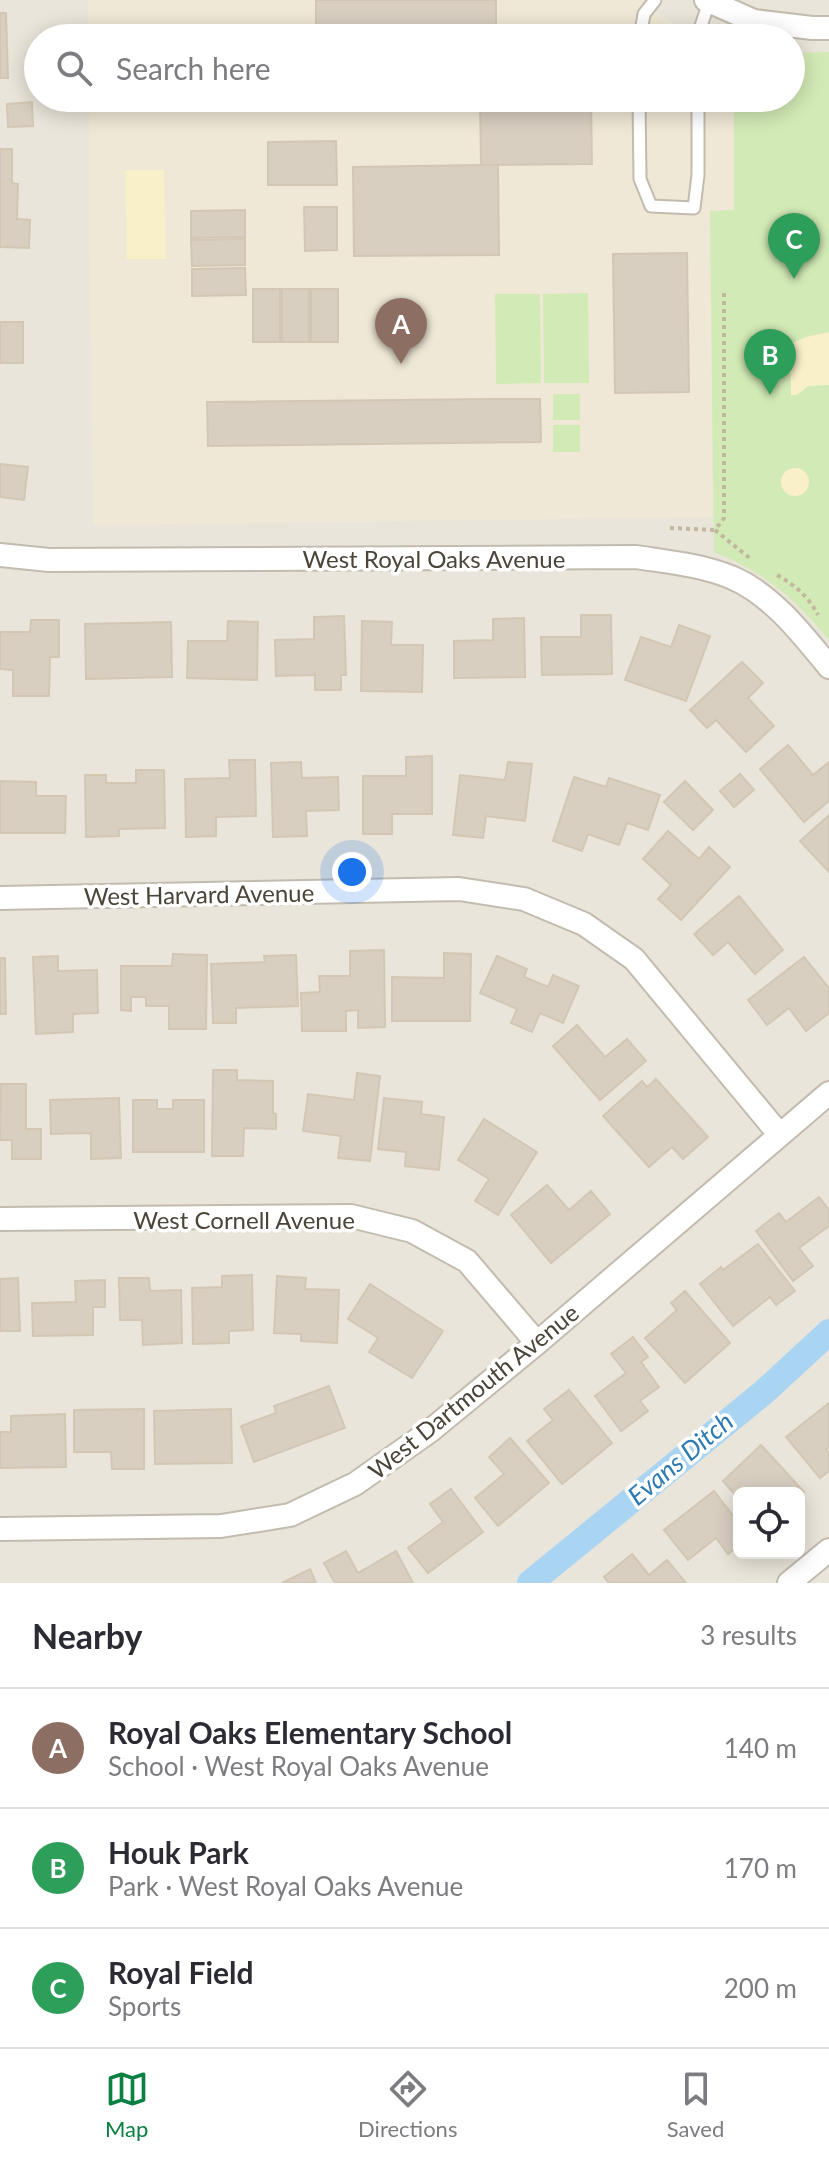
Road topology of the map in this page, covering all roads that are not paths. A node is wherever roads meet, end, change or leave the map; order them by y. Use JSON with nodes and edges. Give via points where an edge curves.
{"nodes":[{"id":1,"x":655,"y":0,"type":"edge"},
{"id":2,"x":707,"y":1,"type":"edge"},
{"id":3,"x":642,"y":24,"type":"edge"},
{"id":4,"x":701,"y":24,"type":"edge"},
{"id":5,"x":779,"y":24,"type":"edge"},
{"id":6,"x":805,"y":27,"type":"edge"},
{"id":7,"x":829,"y":28,"type":"edge"},
{"id":8,"x":639,"y":112,"type":"edge"},
{"id":9,"x":698,"y":112,"type":"edge"},
{"id":10,"x":0,"y":555,"type":"edge"},
{"id":11,"x":829,"y":667,"type":"edge"},
{"id":12,"x":0,"y":898,"type":"edge"},
{"id":13,"x":829,"y":1093,"type":"edge"},
{"id":14,"x":779,"y":1134,"type":"junction"},
{"id":15,"x":0,"y":1219,"type":"edge"},
{"id":16,"x":537,"y":1343,"type":"junction"},
{"id":17,"x":0,"y":1529,"type":"edge"},
{"id":18,"x":829,"y":1550,"type":"edge"},
{"id":19,"x":789,"y":1583,"type":"edge"}],
"edges":[{"from":1,"to":3,"type":"lane"},
{"from":2,"to":4,"type":"lane"},
{"from":2,"to":5,"type":"street","via":[[754,21]]},
{"from":6,"to":7,"type":"street"},
{"from":8,"to":9,"type":"lane","via":[[640,179],[651,206],[694,208]]},
{"from":10,"to":11,"type":"street","name":"West Royal Oaks Avenue","via":[[49,560],[636,557],[691,565],[751,588],[791,621]]},
{"from":12,"to":14,"type":"street","name":"West Harvard Avenue","via":[[459,889],[524,899],[584,924],[634,959]]},
{"from":13,"to":14,"type":"street","name":"West Dartmouth Avenue"},
{"from":14,"to":16,"type":"street","name":"West Dartmouth Avenue"},
{"from":15,"to":16,"type":"street","name":"West Cornell Avenue","via":[[351,1216],[412,1231],[467,1261]]},
{"from":16,"to":17,"type":"street","name":"West Dartmouth Avenue","via":[[368,1475],[290,1515],[221,1526]]},
{"from":18,"to":19,"type":"street"}]}
